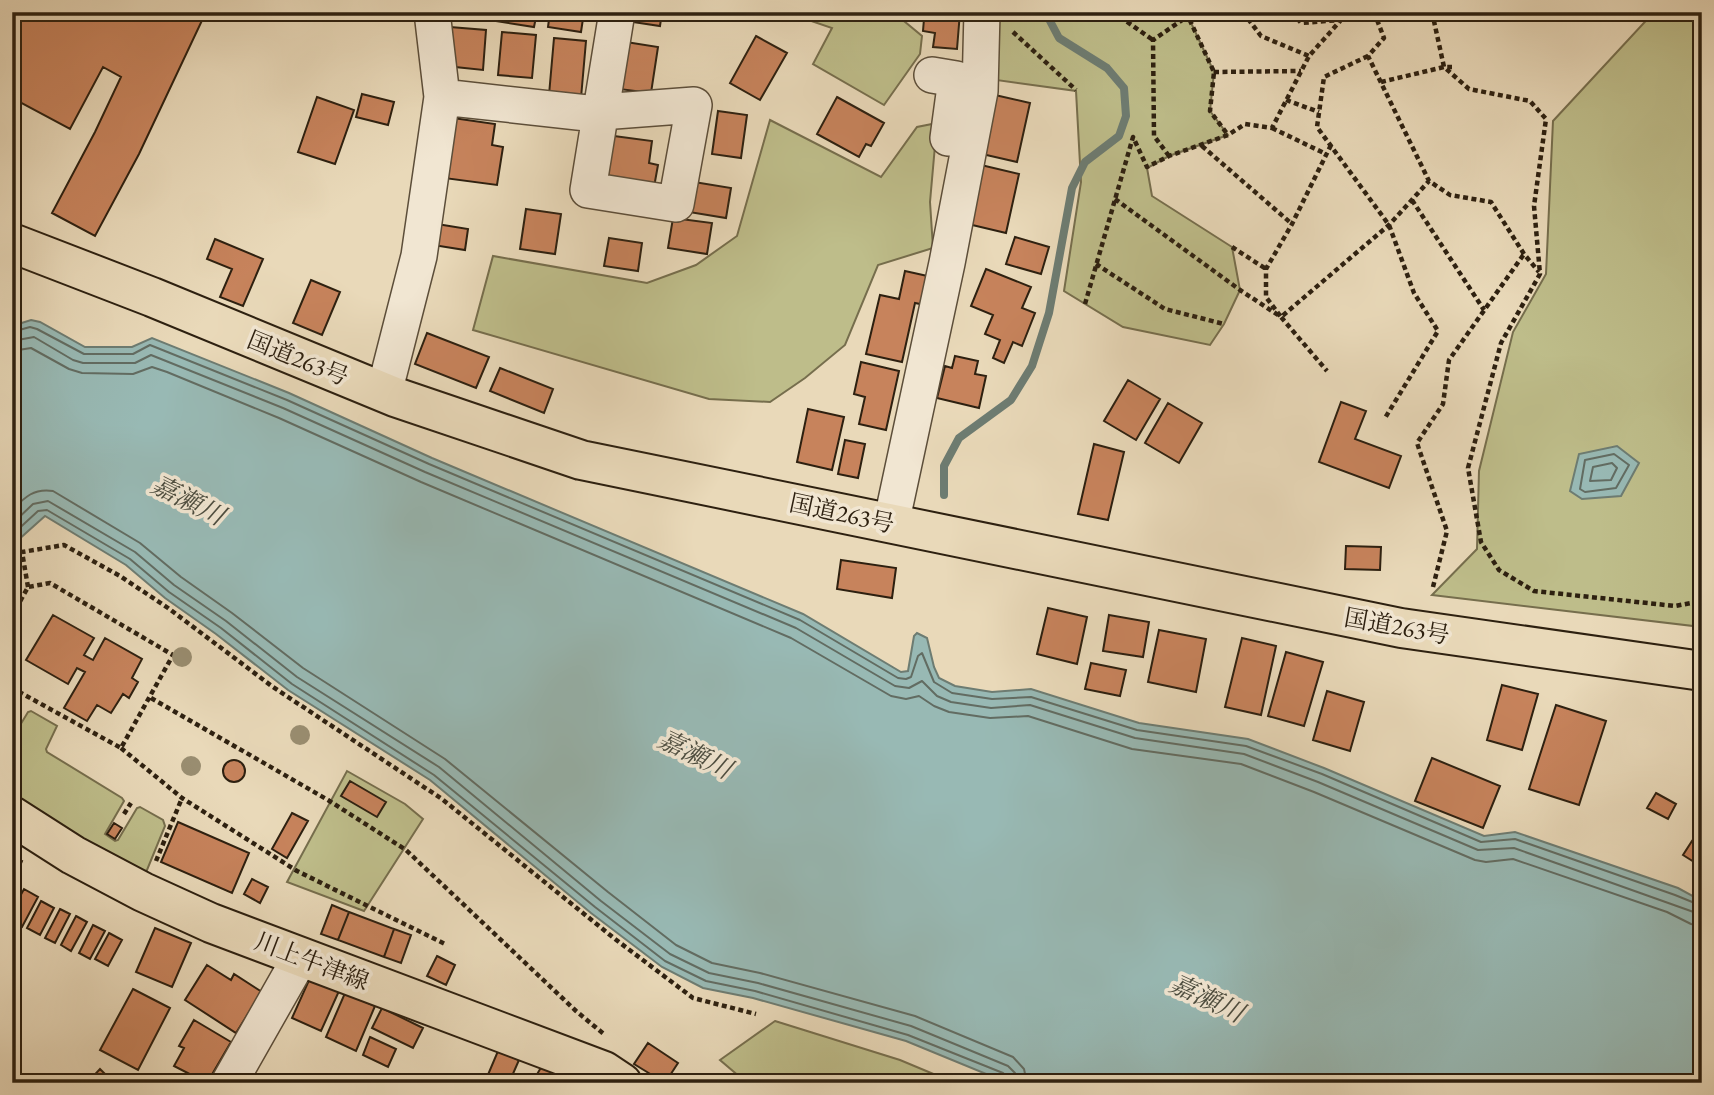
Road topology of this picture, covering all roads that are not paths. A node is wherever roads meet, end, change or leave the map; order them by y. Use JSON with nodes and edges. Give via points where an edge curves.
{"nodes":[{"id":1,"x":432,"y":12,"type":"edge"},
{"id":2,"x":617,"y":12,"type":"edge"},
{"id":3,"x":995,"y":20,"type":"edge"},
{"id":4,"x":932,"y":75,"type":"dead end"},
{"id":5,"x":442,"y":97,"type":"junction"},
{"id":6,"x":959,"y":201,"type":"junction"},
{"id":7,"x":16,"y":252,"type":"edge"},
{"id":8,"x":384,"y":393,"type":"junction"},
{"id":9,"x":891,"y":524,"type":"junction"},
{"id":10,"x":1702,"y":671,"type":"edge"},
{"id":11,"x":12,"y":816,"type":"edge"},
{"id":12,"x":300,"y":958,"type":"junction"},
{"id":13,"x":229,"y":1083,"type":"edge"},
{"id":14,"x":622,"y":1083,"type":"edge"}],
"edges":[{"from":1,"to":5,"type":"street"},
{"from":2,"to":5,"type":"street","via":[[601,112]]},
{"from":3,"to":6,"type":"street"},
{"from":4,"to":6,"type":"street","via":[[956,79],[942,182]]},
{"from":5,"to":8,"type":"street","via":[[419,256]]},
{"from":6,"to":9,"type":"street"},
{"from":7,"to":8,"type":"main road","name":"国道263号","via":[[152,297]]},
{"from":8,"to":9,"type":"main road","name":"国道263号","via":[[581,460]]},
{"from":9,"to":10,"type":"main road","name":"国道263号","via":[[1401,628]]},
{"from":11,"to":12,"type":"main road","name":"川上牛津線","via":[[144,892]]},
{"from":12,"to":13,"type":"street"},
{"from":12,"to":14,"type":"main road","name":"川上牛津線","via":[[604,1070]]}]}
